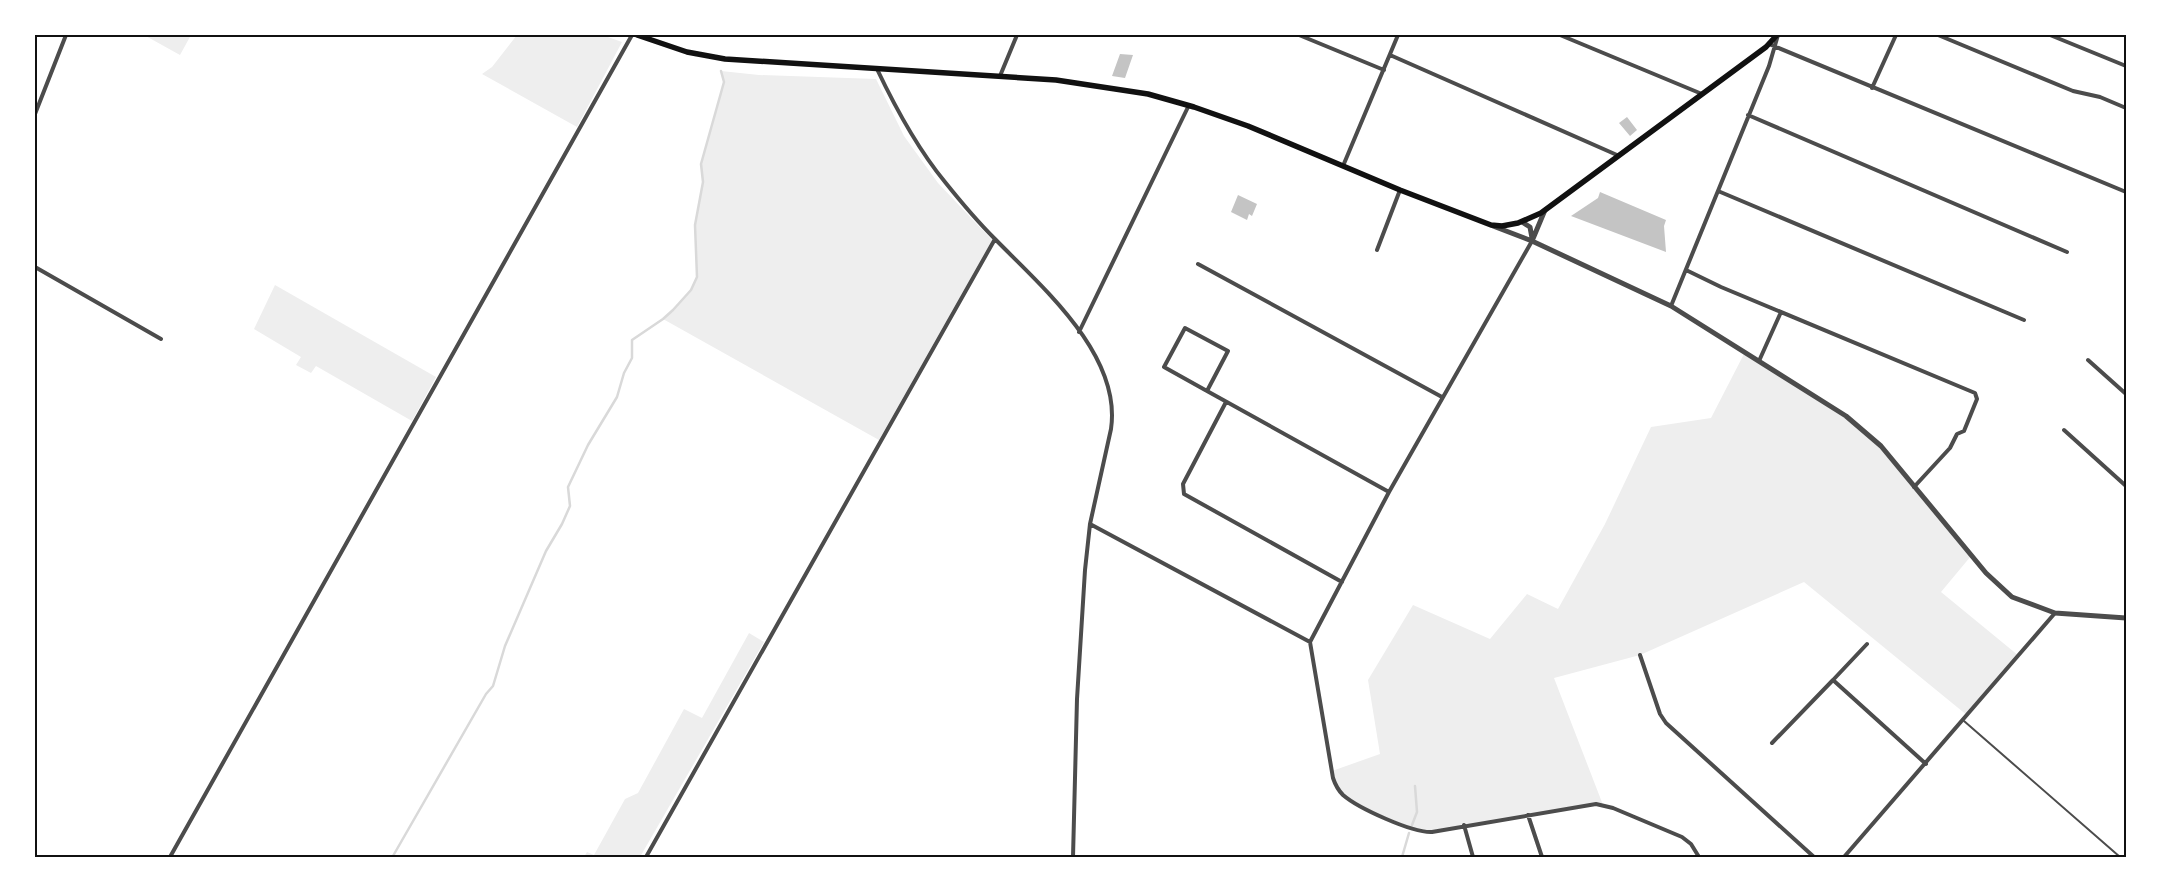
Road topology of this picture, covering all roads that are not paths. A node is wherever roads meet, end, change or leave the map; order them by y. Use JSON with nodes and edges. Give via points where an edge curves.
{"nodes":[{"id":1,"x":66,"y":35,"type":"edge"},
{"id":2,"x":632,"y":35,"type":"edge"},
{"id":3,"x":637,"y":35,"type":"edge"},
{"id":4,"x":1017,"y":35,"type":"edge"},
{"id":5,"x":1299,"y":35,"type":"edge"},
{"id":6,"x":1398,"y":35,"type":"edge"},
{"id":7,"x":1560,"y":35,"type":"edge"},
{"id":8,"x":1778,"y":35,"type":"edge"},
{"id":9,"x":1896,"y":35,"type":"edge"},
{"id":10,"x":1938,"y":35,"type":"edge"},
{"id":11,"x":2050,"y":35,"type":"edge"},
{"id":12,"x":1772,"y":45,"type":"junction"},
{"id":13,"x":1390,"y":55,"type":"junction"},
{"id":14,"x":2126,"y":66,"type":"edge"},
{"id":15,"x":877,"y":69,"type":"junction"},
{"id":16,"x":1384,"y":70,"type":"junction"},
{"id":17,"x":1000,"y":76,"type":"junction"},
{"id":18,"x":1872,"y":88,"type":"junction"},
{"id":19,"x":1702,"y":94,"type":"junction"},
{"id":20,"x":1189,"y":105,"type":"junction"},
{"id":21,"x":2126,"y":108,"type":"edge"},
{"id":22,"x":35,"y":114,"type":"edge"},
{"id":23,"x":1748,"y":115,"type":"junction"},
{"id":24,"x":1617,"y":155,"type":"junction"},
{"id":25,"x":1343,"y":166,"type":"junction"},
{"id":26,"x":1400,"y":190,"type":"junction"},
{"id":27,"x":1718,"y":191,"type":"junction"},
{"id":28,"x":2126,"y":192,"type":"edge"},
{"id":29,"x":1546,"y":210,"type":"junction"},
{"id":30,"x":1522,"y":222,"type":"junction"},
{"id":31,"x":1490,"y":225,"type":"junction"},
{"id":32,"x":995,"y":239,"type":"junction"},
{"id":33,"x":1532,"y":241,"type":"junction"},
{"id":34,"x":1377,"y":250,"type":"dead end"},
{"id":35,"x":2067,"y":252,"type":"dead end"},
{"id":36,"x":1198,"y":264,"type":"dead end"},
{"id":37,"x":35,"y":267,"type":"edge"},
{"id":38,"x":1686,"y":270,"type":"junction"},
{"id":39,"x":1671,"y":306,"type":"junction"},
{"id":40,"x":1781,"y":312,"type":"junction"},
{"id":41,"x":2024,"y":320,"type":"dead end"},
{"id":42,"x":1079,"y":332,"type":"junction"},
{"id":43,"x":161,"y":339,"type":"dead end"},
{"id":44,"x":2088,"y":360,"type":"dead end"},
{"id":45,"x":1759,"y":362,"type":"junction"},
{"id":46,"x":1207,"y":391,"type":"junction"},
{"id":47,"x":2126,"y":394,"type":"edge"},
{"id":48,"x":1442,"y":397,"type":"junction"},
{"id":49,"x":1226,"y":402,"type":"junction"},
{"id":50,"x":2064,"y":430,"type":"dead end"},
{"id":51,"x":1914,"y":486,"type":"junction"},
{"id":52,"x":2126,"y":486,"type":"edge"},
{"id":53,"x":1389,"y":492,"type":"junction"},
{"id":54,"x":1090,"y":524,"type":"junction"},
{"id":55,"x":1342,"y":582,"type":"junction"},
{"id":56,"x":2056,"y":613,"type":"junction"},
{"id":57,"x":2126,"y":618,"type":"edge"},
{"id":58,"x":1310,"y":642,"type":"junction"},
{"id":59,"x":1867,"y":644,"type":"dead end"},
{"id":60,"x":1640,"y":655,"type":"dead end"},
{"id":61,"x":1832,"y":680,"type":"junction"},
{"id":62,"x":1964,"y":721,"type":"junction"},
{"id":63,"x":1772,"y":743,"type":"dead end"},
{"id":64,"x":1926,"y":764,"type":"junction"},
{"id":65,"x":1528,"y":815,"type":"junction"},
{"id":66,"x":1464,"y":826,"type":"junction"},
{"id":67,"x":170,"y":857,"type":"edge"},
{"id":68,"x":646,"y":857,"type":"edge"},
{"id":69,"x":1073,"y":857,"type":"edge"},
{"id":70,"x":1473,"y":857,"type":"edge"},
{"id":71,"x":1542,"y":857,"type":"edge"},
{"id":72,"x":1698,"y":857,"type":"edge"},
{"id":73,"x":1814,"y":857,"type":"edge"},
{"id":74,"x":1844,"y":857,"type":"edge"},
{"id":75,"x":2120,"y":857,"type":"edge"}],
"edges":[{"from":1,"to":22,"type":"street"},
{"from":2,"to":67,"type":"street"},
{"from":3,"to":15,"type":"main road","via":[[687,52],[714,57]]},
{"from":4,"to":17,"type":"street"},
{"from":5,"to":16,"type":"street"},
{"from":6,"to":13,"type":"street"},
{"from":7,"to":19,"type":"street"},
{"from":8,"to":12,"type":"main road"},
{"from":9,"to":18,"type":"street"},
{"from":10,"to":21,"type":"street","via":[[2073,91],[2100,97]]},
{"from":11,"to":14,"type":"street"},
{"from":12,"to":18,"type":"street"},
{"from":12,"to":19,"type":"main road"},
{"from":12,"to":23,"type":"street"},
{"from":13,"to":16,"type":"street"},
{"from":13,"to":24,"type":"street"},
{"from":15,"to":17,"type":"main road"},
{"from":15,"to":32,"type":"street","via":[[903,121],[927,159]]},
{"from":16,"to":25,"type":"street"},
{"from":17,"to":20,"type":"main road","via":[[1098,85]]},
{"from":18,"to":28,"type":"street"},
{"from":19,"to":24,"type":"main road"},
{"from":20,"to":25,"type":"main road"},
{"from":20,"to":42,"type":"street"},
{"from":23,"to":27,"type":"street"},
{"from":23,"to":35,"type":"street"},
{"from":24,"to":29,"type":"main road"},
{"from":25,"to":26,"type":"main road"},
{"from":26,"to":31,"type":"main road"},
{"from":26,"to":34,"type":"street"},
{"from":27,"to":38,"type":"street"},
{"from":27,"to":41,"type":"street"},
{"from":29,"to":30,"type":"main road"},
{"from":29,"to":33,"type":"street"},
{"from":30,"to":31,"type":"main road"},
{"from":30,"to":33,"type":"street","via":[[1531,229]]},
{"from":31,"to":33,"type":"street"},
{"from":32,"to":42,"type":"street","via":[[1036,280]]},
{"from":32,"to":68,"type":"street"},
{"from":33,"to":39,"type":"street"},
{"from":33,"to":48,"type":"street"},
{"from":36,"to":48,"type":"street"},
{"from":37,"to":43,"type":"street"},
{"from":38,"to":39,"type":"street"},
{"from":38,"to":40,"type":"street"},
{"from":39,"to":45,"type":"street"},
{"from":40,"to":45,"type":"street"},
{"from":40,"to":51,"type":"street","via":[[1975,393],[1977,399],[1964,431],[1957,434],[1950,448]]},
{"from":42,"to":54,"type":"street","via":[[1104,375],[1113,410]]},
{"from":44,"to":47,"type":"street"},
{"from":45,"to":51,"type":"street","via":[[1858,424]]},
{"from":46,"to":46,"type":"street","via":[[1228,351],[1185,328],[1164,367]]},
{"from":46,"to":49,"type":"street"},
{"from":48,"to":53,"type":"street"},
{"from":49,"to":53,"type":"street"},
{"from":49,"to":55,"type":"street","via":[[1183,484],[1184,494]]},
{"from":50,"to":52,"type":"street"},
{"from":51,"to":56,"type":"street","via":[[2003,591]]},
{"from":53,"to":55,"type":"street"},
{"from":54,"to":58,"type":"street"},
{"from":54,"to":69,"type":"street","via":[[1078,679]]},
{"from":55,"to":58,"type":"street"},
{"from":56,"to":57,"type":"street"},
{"from":56,"to":62,"type":"street"},
{"from":58,"to":66,"type":"street","via":[[1333,775],[1341,793],[1378,814],[1419,831]]},
{"from":59,"to":61,"type":"street"},
{"from":60,"to":73,"type":"street","via":[[1666,723]]},
{"from":61,"to":63,"type":"street"},
{"from":61,"to":64,"type":"street"},
{"from":62,"to":64,"type":"street"},
{"from":62,"to":75,"type":"lane"},
{"from":64,"to":74,"type":"street"},
{"from":65,"to":66,"type":"street"},
{"from":65,"to":71,"type":"street"},
{"from":65,"to":72,"type":"street","via":[[1588,805],[1606,806],[1682,837],[1691,844]]},
{"from":66,"to":70,"type":"street"}]}
